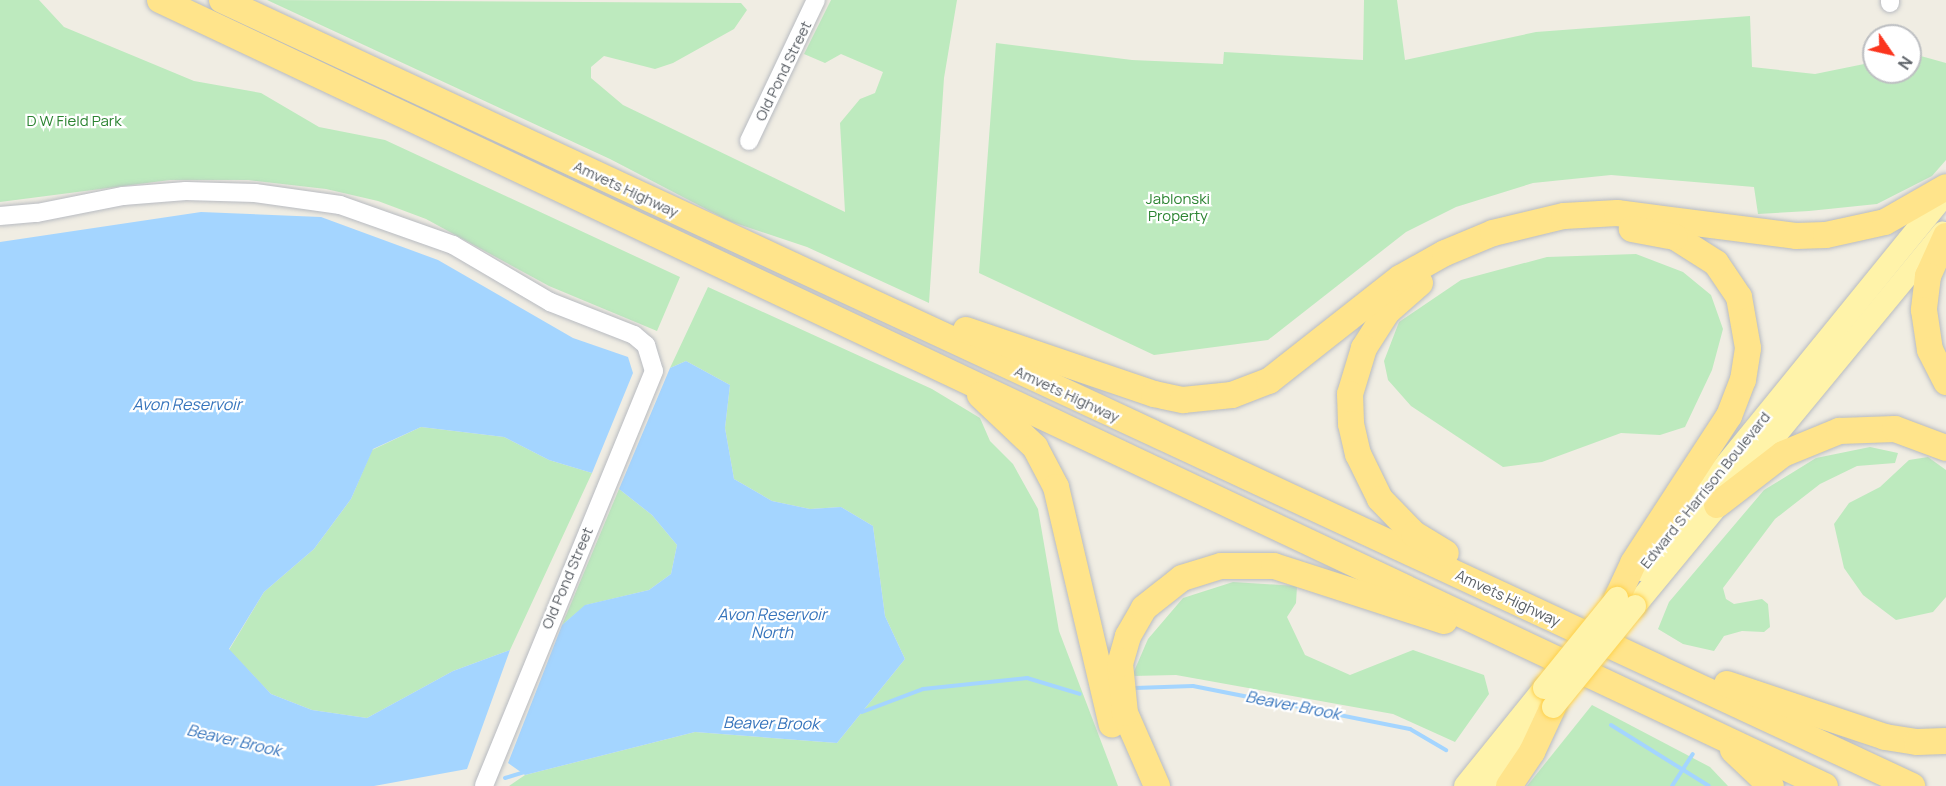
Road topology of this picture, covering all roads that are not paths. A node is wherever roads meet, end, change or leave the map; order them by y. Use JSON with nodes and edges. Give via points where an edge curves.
{"nodes":[{"id":1,"x":160,"y":0,"type":"edge"},
{"id":2,"x":222,"y":0,"type":"edge"},
{"id":3,"x":816,"y":0,"type":"edge"},
{"id":4,"x":749,"y":141,"type":"dead end"},
{"id":5,"x":1946,"y":187,"type":"edge"},
{"id":6,"x":1946,"y":194,"type":"edge"},
{"id":7,"x":0,"y":216,"type":"edge"},
{"id":8,"x":1946,"y":228,"type":"edge"},
{"id":9,"x":1946,"y":236,"type":"edge"},
{"id":10,"x":899,"y":316,"type":"junction"},
{"id":11,"x":966,"y":379,"type":"junction"},
{"id":12,"x":1946,"y":382,"type":"edge"},
{"id":13,"x":1946,"y":448,"type":"edge"},
{"id":14,"x":1717,"y":505,"type":"junction"},
{"id":15,"x":1487,"y":588,"type":"junction"},
{"id":16,"x":1626,"y":602,"type":"junction"},
{"id":17,"x":1490,"y":629,"type":"junction"},
{"id":18,"x":1688,"y":681,"type":"junction"},
{"id":19,"x":1549,"y":698,"type":"junction"},
{"id":20,"x":1723,"y":739,"type":"junction"},
{"id":21,"x":1946,"y":741,"type":"edge"},
{"id":22,"x":492,"y":759,"type":"junction"},
{"id":23,"x":473,"y":786,"type":"edge"},
{"id":24,"x":484,"y":786,"type":"edge"},
{"id":25,"x":1140,"y":786,"type":"edge"},
{"id":26,"x":1157,"y":786,"type":"edge"},
{"id":27,"x":1465,"y":786,"type":"edge"},
{"id":28,"x":1489,"y":786,"type":"edge"},
{"id":29,"x":1509,"y":786,"type":"edge"},
{"id":30,"x":1771,"y":786,"type":"edge"},
{"id":31,"x":1825,"y":786,"type":"edge"},
{"id":32,"x":1912,"y":786,"type":"edge"}],
"edges":[{"from":1,"to":11,"type":"highway","name":"Amvets Highway"},
{"from":2,"to":10,"type":"highway","name":"Amvets Highway"},
{"from":3,"to":4,"type":"street","name":"Old Pond Street"},
{"from":5,"to":10,"type":"highway","via":[[1885,222],[1826,235],[1796,236],[1617,213],[1563,216],[1493,233],[1408,273],[1269,381],[1232,395],[1183,400],[1154,394],[944,322]]},
{"from":6,"to":16,"type":"main road","name":"Edward S Harrison Boulevard"},
{"from":7,"to":22,"type":"street","name":"Old Pond Street","via":[[123,196],[208,190],[284,195],[340,205],[432,236],[550,302],[634,335],[652,355],[654,371]]},
{"from":8,"to":14,"type":"main road","name":"Edward S Harrison Boulevard"},
{"from":9,"to":12,"type":"highway","via":[[1928,276],[1924,310],[1930,350]]},
{"from":10,"to":15,"type":"highway","name":"Amvets Highway"},
{"from":11,"to":17,"type":"highway","name":"Amvets Highway"},
{"from":11,"to":25,"type":"highway","via":[[1028,439],[1056,487],[1108,712]]},
{"from":13,"to":14,"type":"highway","via":[[1895,429],[1839,431],[1783,454]]},
{"from":14,"to":16,"type":"main road","name":"Edward S Harrison Boulevard"},
{"from":15,"to":16,"type":"highway","via":[[1395,517],[1367,478],[1351,424],[1350,394],[1358,360],[1376,326],[1399,299],[1461,261],[1530,237],[1573,230],[1630,228],[1675,237],[1716,263],[1739,297],[1748,348],[1743,381],[1729,416],[1633,563]]},
{"from":15,"to":18,"type":"highway","name":"Amvets Highway"},
{"from":16,"to":19,"type":"main road","name":"Edward S Harrison Boulevard","bridge":true},
{"from":17,"to":20,"type":"highway","name":"Amvets Highway"},
{"from":17,"to":26,"type":"highway","via":[[1439,621],[1274,567],[1221,566],[1182,578],[1144,608],[1128,636],[1120,664],[1125,713]]},
{"from":18,"to":21,"type":"highway","via":[[1726,684],[1885,737]]},
{"from":18,"to":32,"type":"highway","name":"Amvets Highway"},
{"from":19,"to":27,"type":"main road","name":"Edward S Harrison Boulevard"},
{"from":19,"to":28,"type":"main road","name":"Edward S Harrison Boulevard"},
{"from":19,"to":29,"type":"highway","via":[[1532,752]]},
{"from":20,"to":30,"type":"highway"},
{"from":20,"to":31,"type":"highway","name":"Amvets Highway"},
{"from":22,"to":23,"type":"street"},
{"from":22,"to":24,"type":"street","name":"Old Pond Street"}]}
